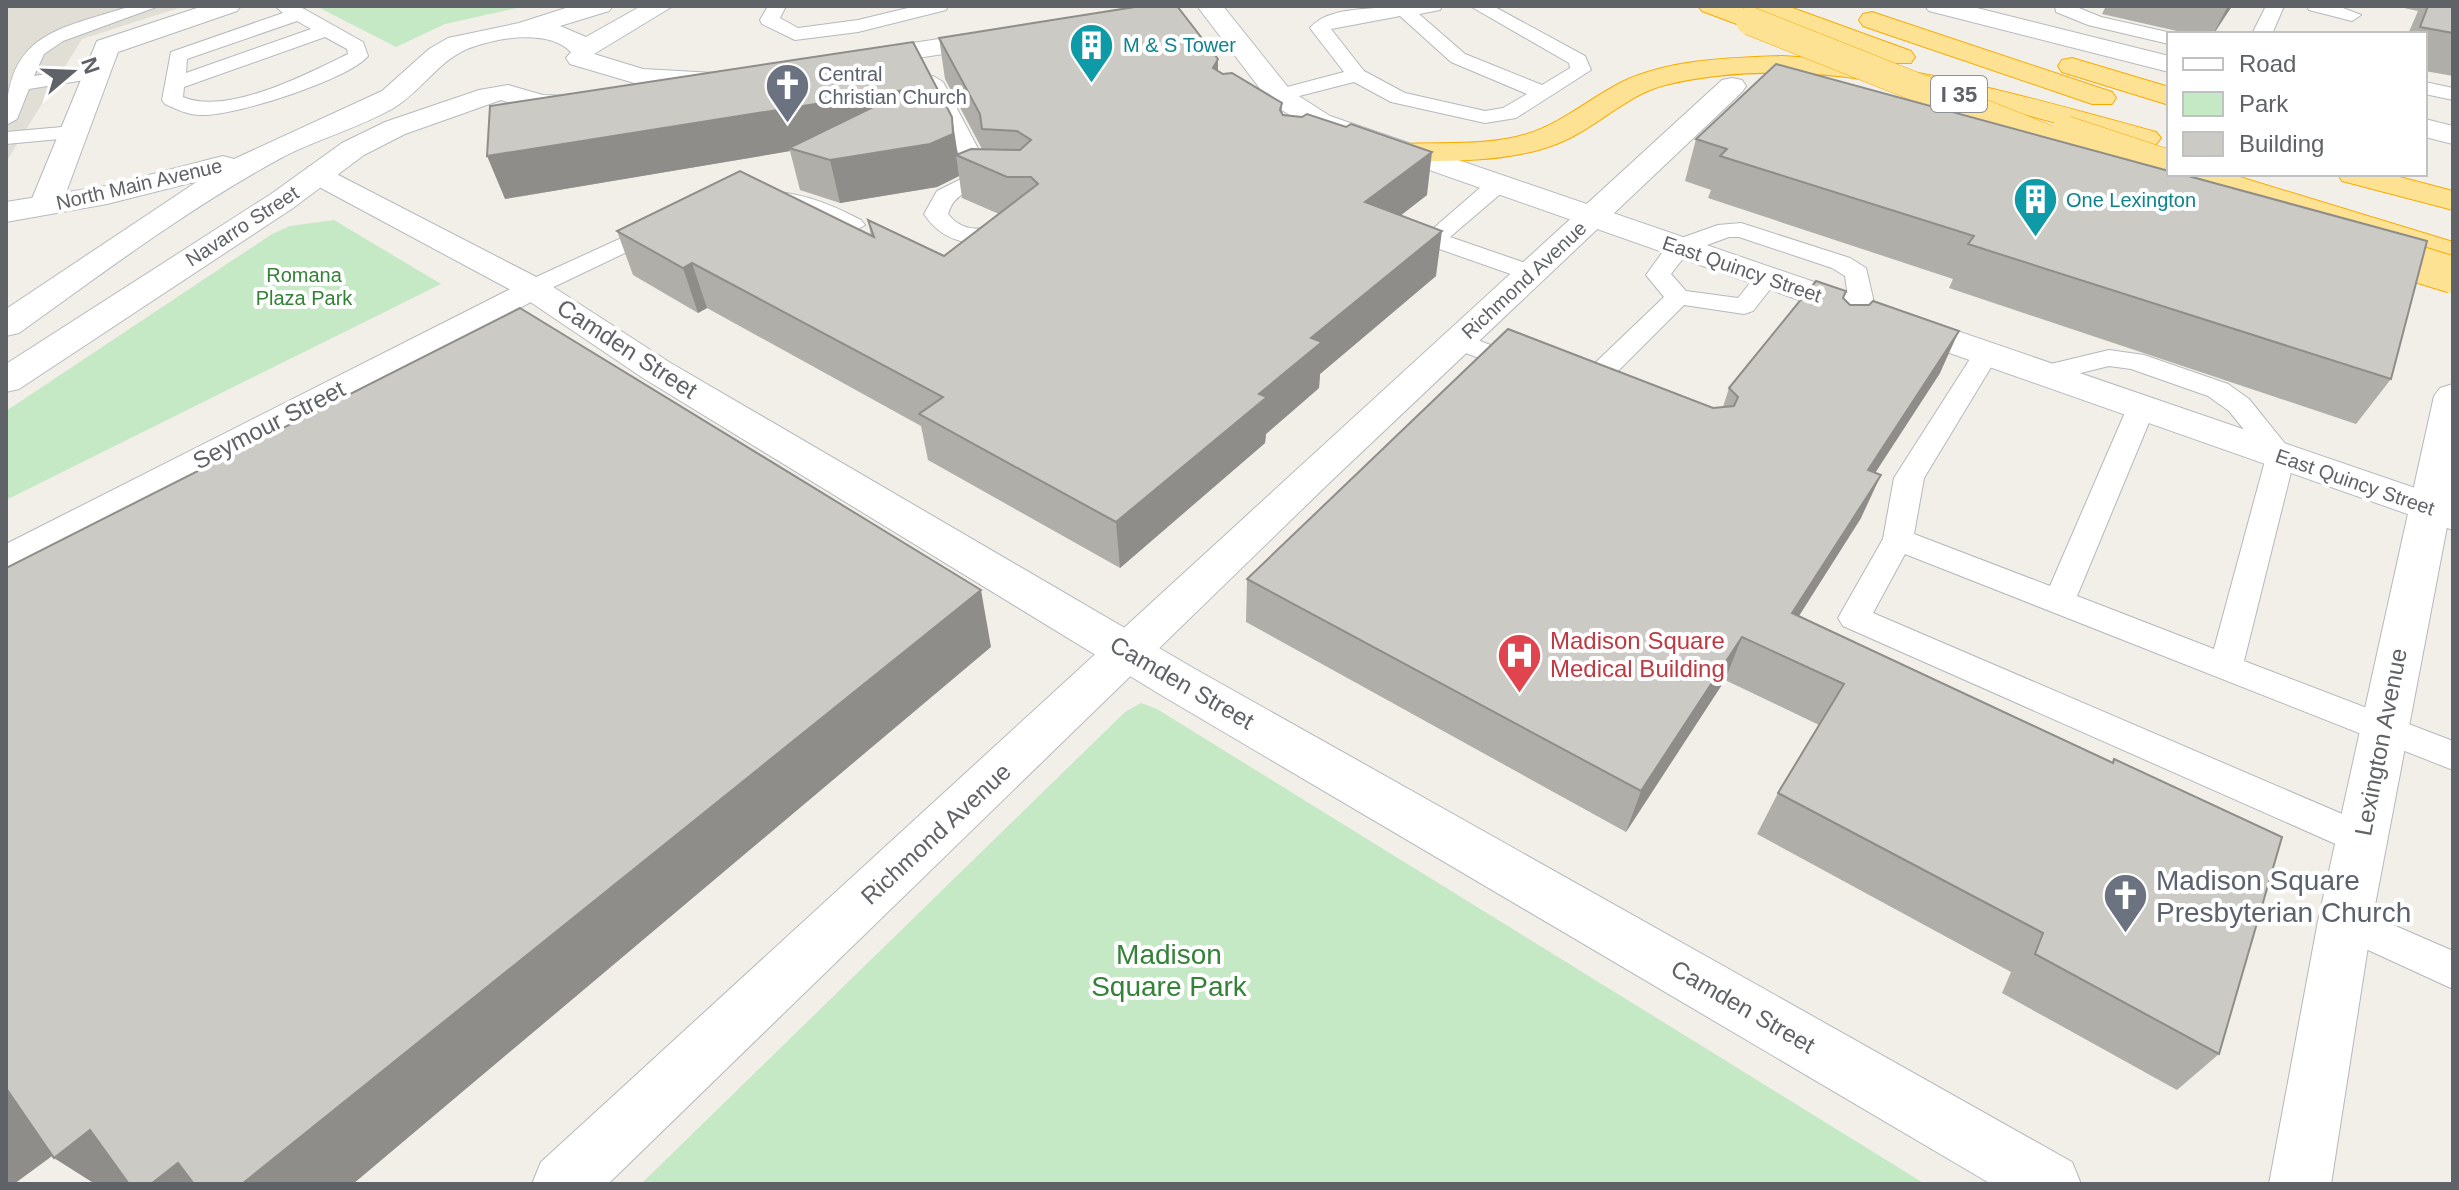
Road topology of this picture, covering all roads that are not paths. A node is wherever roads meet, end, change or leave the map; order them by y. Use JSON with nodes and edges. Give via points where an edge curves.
{"nodes":[{"id":1,"x":150,"y":6,"type":"edge"},
{"id":2,"x":228,"y":6,"type":"edge"},
{"id":3,"x":600,"y":6,"type":"edge"},
{"id":4,"x":660,"y":6,"type":"edge"},
{"id":5,"x":777,"y":6,"type":"edge"},
{"id":6,"x":939,"y":6,"type":"edge"},
{"id":7,"x":1433,"y":6,"type":"edge"},
{"id":8,"x":1479,"y":6,"type":"edge"},
{"id":9,"x":1711,"y":6,"type":"edge"},
{"id":10,"x":1834,"y":6,"type":"edge"},
{"id":11,"x":1886,"y":6,"type":"edge"},
{"id":12,"x":1938,"y":6,"type":"edge"},
{"id":13,"x":2275,"y":6,"type":"edge"},
{"id":14,"x":2316,"y":6,"type":"edge"},
{"id":15,"x":1205,"y":7,"type":"edge"},
{"id":16,"x":2060,"y":7,"type":"edge"},
{"id":17,"x":292,"y":10,"type":"edge"},
{"id":18,"x":1404,"y":10,"type":"junction"},
{"id":19,"x":1757,"y":13,"type":"edge"},
{"id":20,"x":2352,"y":15,"type":"dead end"},
{"id":21,"x":326,"y":30,"type":"junction"},
{"id":22,"x":499,"y":32,"type":"junction"},
{"id":23,"x":2263,"y":32,"type":"edge"},
{"id":24,"x":1031,"y":33,"type":"edge"},
{"id":25,"x":2167,"y":38,"type":"edge"},
{"id":26,"x":917,"y":50,"type":"junction"},
{"id":27,"x":582,"y":53,"type":"junction"},
{"id":28,"x":101,"y":60,"type":"junction"},
{"id":29,"x":839,"y":62,"type":"edge"},
{"id":30,"x":2167,"y":63,"type":"edge"},
{"id":31,"x":420,"y":74,"type":"junction"},
{"id":32,"x":1357,"y":75,"type":"junction"},
{"id":33,"x":746,"y":76,"type":"edge"},
{"id":34,"x":714,"y":81,"type":"junction"},
{"id":35,"x":21,"y":84,"type":"junction"},
{"id":36,"x":174,"y":84,"type":"junction"},
{"id":37,"x":1740,"y":88,"type":"dead end"},
{"id":38,"x":2427,"y":88,"type":"edge"},
{"id":39,"x":1543,"y":93,"type":"junction"},
{"id":40,"x":2453,"y":94,"type":"edge"},
{"id":41,"x":499,"y":95,"type":"junction"},
{"id":42,"x":2167,"y":95,"type":"edge"},
{"id":43,"x":1281,"y":97,"type":"junction"},
{"id":44,"x":1236,"y":105,"type":"edge"},
{"id":45,"x":2167,"y":118,"type":"edge"},
{"id":46,"x":6,"y":119,"type":"edge"},
{"id":47,"x":2427,"y":128,"type":"edge"},
{"id":48,"x":73,"y":132,"type":"junction"},
{"id":49,"x":2453,"y":135,"type":"edge"},
{"id":50,"x":6,"y":138,"type":"edge"},
{"id":51,"x":2157,"y":142,"type":"edge"},
{"id":52,"x":272,"y":152,"type":"junction"},
{"id":53,"x":1404,"y":153,"type":"junction"},
{"id":54,"x":2167,"y":163,"type":"edge"},
{"id":55,"x":2427,"y":169,"type":"edge"},
{"id":56,"x":319,"y":174,"type":"junction"},
{"id":57,"x":2204,"y":176,"type":"edge"},
{"id":58,"x":2268,"y":176,"type":"edge"},
{"id":59,"x":2360,"y":176,"type":"edge"},
{"id":60,"x":2453,"y":176,"type":"edge"},
{"id":61,"x":975,"y":182,"type":"junction"},
{"id":62,"x":1022,"y":184,"type":"edge"},
{"id":63,"x":1497,"y":185,"type":"junction"},
{"id":64,"x":735,"y":199,"type":"edge"},
{"id":65,"x":2453,"y":201,"type":"edge"},
{"id":66,"x":45,"y":206,"type":"junction"},
{"id":67,"x":6,"y":212,"type":"edge"},
{"id":68,"x":684,"y":215,"type":"edge"},
{"id":69,"x":1592,"y":217,"type":"junction"},
{"id":70,"x":853,"y":225,"type":"edge"},
{"id":71,"x":1028,"y":228,"type":"edge"},
{"id":72,"x":2453,"y":231,"type":"edge"},
{"id":73,"x":1679,"y":247,"type":"junction"},
{"id":74,"x":2453,"y":253,"type":"edge"},
{"id":75,"x":2338,"y":257,"type":"edge"},
{"id":76,"x":1531,"y":273,"type":"junction"},
{"id":77,"x":2453,"y":275,"type":"edge"},
{"id":78,"x":1767,"y":278,"type":"junction"},
{"id":79,"x":532,"y":288,"type":"junction"},
{"id":80,"x":2453,"y":290,"type":"edge"},
{"id":81,"x":1678,"y":297,"type":"junction"},
{"id":82,"x":1853,"y":324,"type":"junction"},
{"id":83,"x":6,"y":325,"type":"edge"},
{"id":84,"x":1459,"y":341,"type":"junction"},
{"id":85,"x":1986,"y":354,"type":"junction"},
{"id":86,"x":2044,"y":374,"type":"junction"},
{"id":87,"x":6,"y":381,"type":"edge"},
{"id":88,"x":1582,"y":391,"type":"junction"},
{"id":89,"x":2453,"y":396,"type":"edge"},
{"id":90,"x":1610,"y":402,"type":"edge"},
{"id":91,"x":2141,"y":408,"type":"junction"},
{"id":92,"x":2449,"y":438,"type":"edge"},
{"id":93,"x":2281,"y":456,"type":"junction"},
{"id":94,"x":2440,"y":512,"type":"edge"},
{"id":95,"x":1898,"y":539,"type":"junction"},
{"id":96,"x":6,"y":562,"type":"edge"},
{"id":97,"x":2059,"y":602,"type":"junction"},
{"id":98,"x":1129,"y":653,"type":"junction"},
{"id":99,"x":2226,"y":667,"type":"junction"},
{"id":100,"x":2384,"y":728,"type":"junction"},
{"id":101,"x":2453,"y":756,"type":"edge"},
{"id":102,"x":2362,"y":839,"type":"junction"},
{"id":103,"x":2345,"y":921,"type":"junction"},
{"id":104,"x":2453,"y":971,"type":"edge"},
{"id":105,"x":563,"y":1184,"type":"edge"},
{"id":106,"x":2050,"y":1184,"type":"edge"},
{"id":107,"x":2300,"y":1184,"type":"edge"}],
"edges":[{"from":1,"to":35,"type":"lane","via":[[56,37],[35,51]]},
{"from":2,"to":28,"type":"street"},
{"from":3,"to":22,"type":"street","name":"Navarro Street"},
{"from":4,"to":27,"type":"street"},
{"from":5,"to":6,"type":"lane","via":[[769,20],[795,34],[858,26]]},
{"from":7,"to":18,"type":"lane"},
{"from":8,"to":39,"type":"lane","via":[[1578,60],[1581,70]]},
{"from":9,"to":19,"type":"highway","number":"I 35"},
{"from":10,"to":45,"type":"highway","number":"I 35"},
{"from":11,"to":42,"type":"highway","number":"I 35"},
{"from":12,"to":30,"type":"street"},
{"from":13,"to":23,"type":"lane"},
{"from":14,"to":20,"type":"lane"},
{"from":15,"to":43,"type":"street","name":"East Quincy Street"},
{"from":16,"to":25,"type":"lane"},
{"from":17,"to":21,"type":"lane"},
{"from":17,"to":36,"type":"lane","via":[[178,56]]},
{"from":18,"to":32,"type":"lane","via":[[1328,21],[1320,28]]},
{"from":18,"to":39,"type":"lane","via":[[1458,58]]},
{"from":19,"to":51,"type":"highway","number":"I 35"},
{"from":19,"to":54,"type":"highway","number":"I 35","bridge":true},
{"from":19,"to":77,"type":"highway","bridge":true,"via":[[2141,176]]},
{"from":21,"to":36,"type":"lane"},
{"from":21,"to":36,"type":"lane","via":[[356,46],[358,56],[331,71],[226,108],[199,109],[172,100]]},
{"from":22,"to":27,"type":"street","via":[[556,33],[579,42]]},
{"from":22,"to":31,"type":"street","name":"Navarro Street","via":[[449,48]]},
{"from":24,"to":26,"type":"street"},
{"from":26,"to":29,"type":"street"},
{"from":26,"to":61,"type":"lane","via":[[972,158]]},
{"from":27,"to":34,"type":"street","via":[[641,77]]},
{"from":27,"to":41,"type":"street","via":[[563,75]]},
{"from":28,"to":35,"type":"lane"},
{"from":28,"to":48,"type":"street"},
{"from":31,"to":41,"type":"street","via":[[426,88],[436,92],[462,98]]},
{"from":31,"to":52,"type":"street","name":"Navarro Street","via":[[393,96]]},
{"from":32,"to":39,"type":"lane","via":[[1398,98],[1485,117],[1509,114]]},
{"from":32,"to":43,"type":"lane"},
{"from":33,"to":34,"type":"street"},
{"from":34,"to":41,"type":"street","via":[[631,100],[540,104]]},
{"from":35,"to":46,"type":"lane"},
{"from":37,"to":69,"type":"street","name":"Richmond Avenue"},
{"from":38,"to":40,"type":"lane"},
{"from":41,"to":56,"type":"street","name":"Navarro Street","via":[[395,128]]},
{"from":43,"to":44,"type":"lane"},
{"from":43,"to":53,"type":"street","name":"East Quincy Street","via":[[1319,131]]},
{"from":47,"to":49,"type":"street"},
{"from":48,"to":50,"type":"lane"},
{"from":48,"to":66,"type":"street"},
{"from":51,"to":53,"type":"highway","via":[[1909,79],[1808,64],[1740,64],[1630,88],[1560,131],[1519,145]]},
{"from":52,"to":66,"type":"street","name":"North Main Avenue","via":[[172,180]]},
{"from":52,"to":83,"type":"street","name":"Navarro Street"},
{"from":53,"to":63,"type":"street","name":"East Quincy Street"},
{"from":55,"to":60,"type":"highway"},
{"from":56,"to":79,"type":"street","name":"Camden Street"},
{"from":56,"to":87,"type":"street","name":"Navarro Street"},
{"from":57,"to":74,"type":"highway"},
{"from":58,"to":72,"type":"highway"},
{"from":59,"to":65,"type":"highway"},
{"from":61,"to":62,"type":"lane"},
{"from":61,"to":71,"type":"lane","via":[[950,192],[937,206],[936,214],[947,228],[986,237]]},
{"from":63,"to":69,"type":"street","name":"East Quincy Street"},
{"from":63,"to":76,"type":"lane","via":[[1433,239]]},
{"from":64,"to":70,"type":"lane","via":[[782,196],[810,203]]},
{"from":66,"to":67,"type":"street","name":"North Main Avenue"},
{"from":68,"to":79,"type":"lane"},
{"from":69,"to":73,"type":"street","name":"East Quincy Street"},
{"from":69,"to":76,"type":"street","name":"Richmond Avenue"},
{"from":73,"to":78,"type":"street","name":"East Quincy Street"},
{"from":73,"to":81,"type":"lane","via":[[1658,275]]},
{"from":73,"to":82,"type":"lane","via":[[1741,230],[1841,263],[1857,273]]},
{"from":75,"to":80,"type":"lane"},
{"from":76,"to":84,"type":"street","name":"Richmond Avenue"},
{"from":78,"to":81,"type":"lane","via":[[1744,306]]},
{"from":78,"to":82,"type":"street","name":"East Quincy Street"},
{"from":79,"to":96,"type":"street","name":"Seymour Street"},
{"from":79,"to":98,"type":"street","name":"Camden Street","via":[[656,370]]},
{"from":81,"to":88,"type":"lane"},
{"from":82,"to":85,"type":"street","name":"East Quincy Street"},
{"from":84,"to":88,"type":"lane"},
{"from":84,"to":98,"type":"street","name":"Richmond Avenue"},
{"from":85,"to":86,"type":"street","name":"East Quincy Street"},
{"from":85,"to":95,"type":"lane","via":[[1909,478]]},
{"from":86,"to":91,"type":"street","name":"East Quincy Street"},
{"from":86,"to":93,"type":"lane","via":[[2109,358],[2135,361],[2218,390],[2239,405]]},
{"from":88,"to":90,"type":"lane"},
{"from":89,"to":92,"type":"street","name":"Lexington Avenue"},
{"from":91,"to":93,"type":"street","name":"East Quincy Street"},
{"from":91,"to":97,"type":"lane"},
{"from":92,"to":94,"type":"street","name":"Lexington Avenue"},
{"from":93,"to":94,"type":"street","name":"East Quincy Street"},
{"from":93,"to":99,"type":"lane"},
{"from":94,"to":100,"type":"street","name":"Lexington Avenue"},
{"from":95,"to":97,"type":"lane"},
{"from":95,"to":102,"type":"lane","via":[[1854,618]]},
{"from":97,"to":99,"type":"lane"},
{"from":98,"to":105,"type":"street","name":"Richmond Avenue"},
{"from":98,"to":106,"type":"street","name":"Camden Street"},
{"from":99,"to":100,"type":"lane"},
{"from":100,"to":101,"type":"lane"},
{"from":100,"to":102,"type":"street","name":"Lexington Avenue"},
{"from":102,"to":103,"type":"street","name":"Lexington Avenue"},
{"from":103,"to":104,"type":"lane"},
{"from":103,"to":107,"type":"street","name":"Lexington Avenue"}]}
